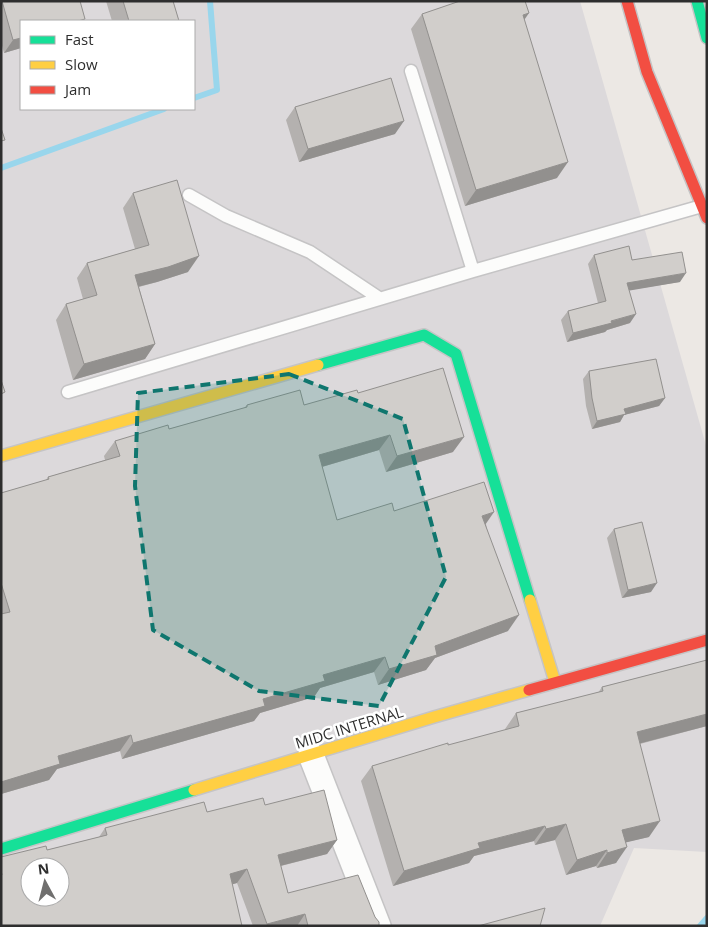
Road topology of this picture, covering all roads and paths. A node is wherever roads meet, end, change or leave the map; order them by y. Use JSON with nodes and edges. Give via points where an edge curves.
{"nodes":[{"id":1,"x":627,"y":1,"type":"edge"},
{"id":2,"x":697,"y":1,"type":"edge"},
{"id":3,"x":707,"y":38,"type":"edge"},
{"id":4,"x":411,"y":71,"type":"dead end"},
{"id":5,"x":189,"y":195,"type":"dead end"},
{"id":6,"x":704,"y":212,"type":"edge"},
{"id":7,"x":472,"y":271,"type":"junction"},
{"id":8,"x":379,"y":298,"type":"junction"},
{"id":9,"x":68,"y":392,"type":"dead end"},
{"id":10,"x":1,"y":456,"type":"edge"},
{"id":11,"x":707,"y":640,"type":"edge"},
{"id":12,"x":555,"y":682,"type":"junction"},
{"id":13,"x":311,"y":755,"type":"junction"},
{"id":14,"x":1,"y":849,"type":"edge"},
{"id":15,"x":378,"y":926,"type":"edge"}],
"edges":[{"from":1,"to":6,"type":"street","via":[[647,72]]},
{"from":2,"to":3,"type":"street"},
{"from":4,"to":7,"type":"lane"},
{"from":5,"to":8,"type":"lane","via":[[226,216],[310,252]]},
{"from":6,"to":7,"type":"lane"},
{"from":7,"to":8,"type":"lane"},
{"from":8,"to":9,"type":"lane"},
{"from":10,"to":12,"type":"street","via":[[424,335],[456,354]]},
{"from":11,"to":12,"type":"street","name":"MIDC INTERNAL"},
{"from":12,"to":13,"type":"street","name":"MIDC INTERNAL"},
{"from":13,"to":14,"type":"street","name":"MIDC INTERNAL"},
{"from":13,"to":15,"type":"street"}]}
